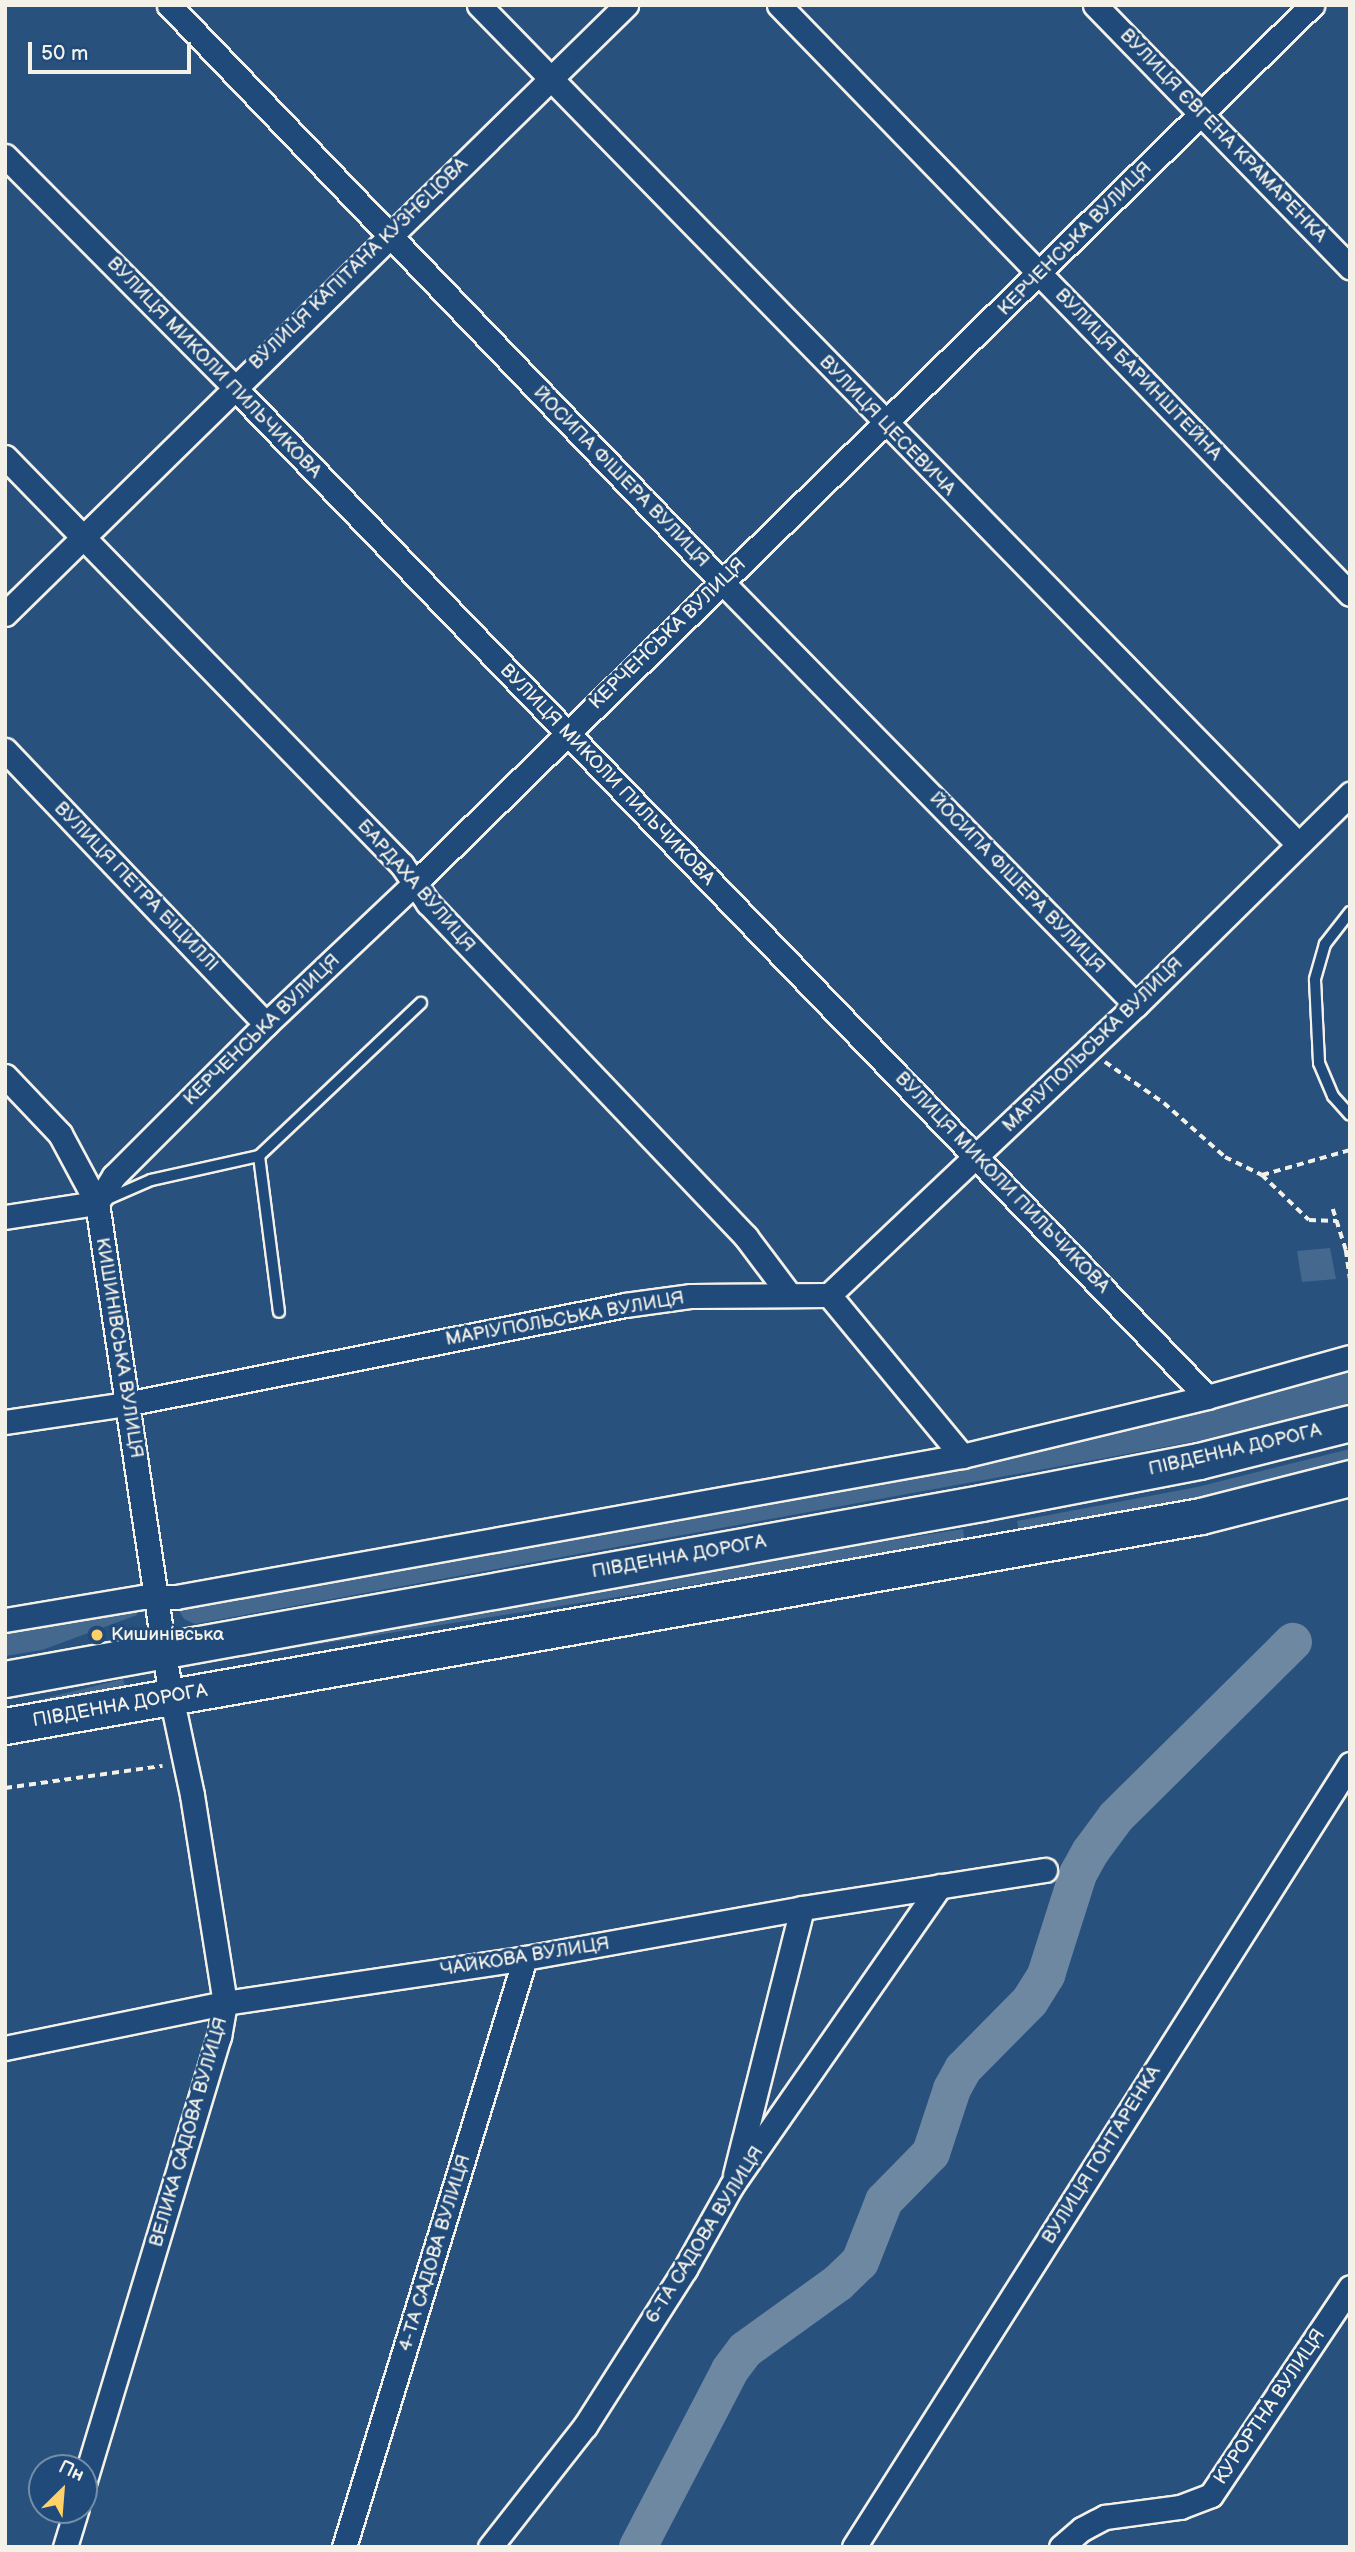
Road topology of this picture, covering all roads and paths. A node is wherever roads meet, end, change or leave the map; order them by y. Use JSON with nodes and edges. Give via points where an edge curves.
{"nodes":[{"id":1,"x":169,"y":5,"type":"edge"},
{"id":2,"x":479,"y":5,"type":"edge"},
{"id":3,"x":625,"y":5,"type":"edge"},
{"id":4,"x":779,"y":5,"type":"edge"},
{"id":5,"x":1095,"y":5,"type":"edge"},
{"id":6,"x":1312,"y":5,"type":"edge"},
{"id":7,"x":548,"y":78,"type":"junction"},
{"id":8,"x":1202,"y":114,"type":"junction"},
{"id":9,"x":5,"y":156,"type":"edge"},
{"id":10,"x":389,"y":237,"type":"junction"},
{"id":11,"x":1350,"y":267,"type":"edge"},
{"id":12,"x":1041,"y":274,"type":"junction"},
{"id":13,"x":234,"y":387,"type":"junction"},
{"id":14,"x":885,"y":423,"type":"junction"},
{"id":15,"x":5,"y":457,"type":"edge"},
{"id":16,"x":84,"y":536,"type":"junction"},
{"id":17,"x":721,"y":581,"type":"junction"},
{"id":18,"x":1350,"y":594,"type":"edge"},
{"id":19,"x":5,"y":614,"type":"edge"},
{"id":20,"x":566,"y":733,"type":"junction"},
{"id":21,"x":5,"y":750,"type":"edge"},
{"id":22,"x":1350,"y":794,"type":"edge"},
{"id":23,"x":1298,"y":845,"type":"junction"},
{"id":24,"x":414,"y":884,"type":"junction"},
{"id":25,"x":1350,"y":912,"type":"edge"},
{"id":26,"x":421,"y":1003,"type":"dead end"},
{"id":27,"x":1136,"y":1005,"type":"junction"},
{"id":28,"x":266,"y":1024,"type":"junction"},
{"id":29,"x":1089,"y":1050,"type":"junction"},
{"id":30,"x":5,"y":1076,"type":"edge"},
{"id":31,"x":1350,"y":1115,"type":"edge"},
{"id":32,"x":1350,"y":1150,"type":"edge"},
{"id":33,"x":259,"y":1156,"type":"junction"},
{"id":34,"x":977,"y":1156,"type":"junction"},
{"id":35,"x":1262,"y":1175,"type":"junction"},
{"id":36,"x":97,"y":1203,"type":"junction"},
{"id":37,"x":1333,"y":1209,"type":"dead end"},
{"id":38,"x":5,"y":1217,"type":"edge"},
{"id":39,"x":1337,"y":1221,"type":"junction"},
{"id":40,"x":1348,"y":1249,"type":"edge"},
{"id":41,"x":1350,"y":1279,"type":"edge"},
{"id":42,"x":788,"y":1293,"type":"junction"},
{"id":43,"x":828,"y":1295,"type":"junction"},
{"id":44,"x":279,"y":1312,"type":"dead end"},
{"id":45,"x":1350,"y":1357,"type":"edge"},
{"id":46,"x":1207,"y":1397,"type":"junction"},
{"id":47,"x":126,"y":1404,"type":"junction"},
{"id":48,"x":5,"y":1422,"type":"edge"},
{"id":49,"x":1350,"y":1423,"type":"edge"},
{"id":50,"x":962,"y":1456,"type":"junction"},
{"id":51,"x":1350,"y":1478,"type":"edge"},
{"id":52,"x":981,"y":1503,"type":"junction"},
{"id":53,"x":989,"y":1554,"type":"junction"},
{"id":54,"x":158,"y":1597,"type":"junction"},
{"id":55,"x":5,"y":1620,"type":"edge"},
{"id":56,"x":165,"y":1649,"type":"junction"},
{"id":57,"x":5,"y":1679,"type":"edge"},
{"id":58,"x":171,"y":1696,"type":"junction"},
{"id":59,"x":5,"y":1726,"type":"edge"},
{"id":60,"x":185,"y":1762,"type":"junction"},
{"id":61,"x":1350,"y":1764,"type":"edge"},
{"id":62,"x":5,"y":1788,"type":"edge"},
{"id":63,"x":1045,"y":1870,"type":"dead end"},
{"id":64,"x":940,"y":1886,"type":"junction"},
{"id":65,"x":802,"y":1908,"type":"junction"},
{"id":66,"x":525,"y":1958,"type":"junction"},
{"id":67,"x":225,"y":2003,"type":"junction"},
{"id":68,"x":5,"y":2048,"type":"edge"},
{"id":69,"x":733,"y":2185,"type":"junction"},
{"id":70,"x":1350,"y":2287,"type":"edge"},
{"id":71,"x":93,"y":2454,"type":"edge"},
{"id":72,"x":72,"y":2524,"type":"edge"},
{"id":73,"x":65,"y":2547,"type":"edge"},
{"id":74,"x":344,"y":2547,"type":"edge"},
{"id":75,"x":490,"y":2547,"type":"edge"},
{"id":76,"x":854,"y":2547,"type":"edge"},
{"id":77,"x":1061,"y":2547,"type":"edge"}],
"edges":[{"from":1,"to":10,"type":"street","name":"ЙОСИПА ФІШЕРА ВУЛИЦЯ"},
{"from":2,"to":7,"type":"street","name":"ВУЛИЦЯ ЦЕСЕВИЧА"},
{"from":3,"to":7,"type":"street","name":"ВУЛИЦЯ КАПІТАНА КУЗНЄЦОВА"},
{"from":4,"to":12,"type":"street","name":"ВУЛИЦЯ БАРИНШТЕЙНА"},
{"from":5,"to":8,"type":"street","name":"ВУЛИЦЯ ЄВГЕНА КРАМАРЕНКА"},
{"from":6,"to":8,"type":"street","name":"КЕРЧЕНСЬКА ВУЛИЦЯ"},
{"from":7,"to":10,"type":"street","name":"ВУЛИЦЯ КАПІТАНА КУЗНЄЦОВА"},
{"from":7,"to":14,"type":"street","name":"ВУЛИЦЯ ЦЕСЕВИЧА"},
{"from":8,"to":11,"type":"street","name":"ВУЛИЦЯ ЄВГЕНА КРАМАРЕНКА"},
{"from":8,"to":12,"type":"street","name":"КЕРЧЕНСЬКА ВУЛИЦЯ"},
{"from":9,"to":13,"type":"street","name":"ВУЛИЦЯ МИКОЛИ ПИЛЬЧИКОВА"},
{"from":10,"to":13,"type":"street","name":"ВУЛИЦЯ КАПІТАНА КУЗНЄЦОВА"},
{"from":10,"to":17,"type":"street","name":"ЙОСИПА ФІШЕРА ВУЛИЦЯ"},
{"from":12,"to":14,"type":"street","name":"КЕРЧЕНСЬКА ВУЛИЦЯ"},
{"from":12,"to":18,"type":"street","name":"ВУЛИЦЯ БАРИНШТЕЙНА"},
{"from":13,"to":16,"type":"street","name":"ВУЛИЦЯ КАПІТАНА КУЗНЄЦОВА"},
{"from":13,"to":20,"type":"street","name":"ВУЛИЦЯ МИКОЛИ ПИЛЬЧИКОВА"},
{"from":14,"to":17,"type":"street","name":"КЕРЧЕНСЬКА ВУЛИЦЯ"},
{"from":14,"to":23,"type":"street","name":"ВУЛИЦЯ ЦЕСЕВИЧА"},
{"from":15,"to":16,"type":"street","name":"БАРДАХА ВУЛИЦЯ"},
{"from":16,"to":19,"type":"street","name":"ВУЛИЦЯ КАПІТАНА КУЗНЄЦОВА"},
{"from":16,"to":24,"type":"street","name":"БАРДАХА ВУЛИЦЯ","via":[[402,865]]},
{"from":17,"to":20,"type":"street","name":"КЕРЧЕНСЬКА ВУЛИЦЯ"},
{"from":17,"to":27,"type":"street","name":"ЙОСИПА ФІШЕРА ВУЛИЦЯ"},
{"from":20,"to":24,"type":"street","name":"КЕРЧЕНСЬКА ВУЛИЦЯ"},
{"from":20,"to":34,"type":"street","name":"ВУЛИЦЯ МИКОЛИ ПИЛЬЧИКОВА"},
{"from":21,"to":28,"type":"street","name":"ВУЛИЦЯ ПЕТРА БІЦИЛЛІ"},
{"from":22,"to":23,"type":"street","name":"МАРІУПОЛЬСЬКА ВУЛИЦЯ"},
{"from":23,"to":27,"type":"street","name":"МАРІУПОЛЬСЬКА ВУЛИЦЯ"},
{"from":24,"to":28,"type":"street","name":"КЕРЧЕНСЬКА ВУЛИЦЯ"},
{"from":24,"to":42,"type":"street","name":"БАРДАХА ВУЛИЦЯ","via":[[746,1237]]},
{"from":25,"to":31,"type":"lane","via":[[1325,944],[1315,980],[1319,1063],[1334,1096]]},
{"from":26,"to":33,"type":"lane"},
{"from":27,"to":29,"type":"street","name":"МАРІУПОЛЬСЬКА ВУЛИЦЯ"},
{"from":28,"to":36,"type":"street","name":"КЕРЧЕНСЬКА ВУЛИЦЯ","via":[[119,1170]]},
{"from":29,"to":34,"type":"street","name":"МАРІУПОЛЬСЬКА ВУЛИЦЯ"},
{"from":29,"to":35,"type":"path","via":[[1164,1103],[1224,1157]]},
{"from":30,"to":36,"type":"street","name":"КИШИНІВСЬКА ВУЛИЦЯ","via":[[60,1134]]},
{"from":32,"to":35,"type":"path"},
{"from":33,"to":36,"type":"lane","via":[[151,1180]]},
{"from":33,"to":44,"type":"lane"},
{"from":34,"to":43,"type":"street","name":"МАРІУПОЛЬСЬКА ВУЛИЦЯ"},
{"from":34,"to":46,"type":"street","name":"ВУЛИЦЯ МИКОЛИ ПИЛЬЧИКОВА"},
{"from":35,"to":39,"type":"path","via":[[1309,1220]]},
{"from":36,"to":38,"type":"street"},
{"from":36,"to":47,"type":"street","name":"КИШИНІВСЬКА ВУЛИЦЯ"},
{"from":37,"to":39,"type":"path"},
{"from":39,"to":40,"type":"path"},
{"from":40,"to":41,"type":"path"},
{"from":42,"to":43,"type":"street","name":"МАРІУПОЛЬСЬКА ВУЛИЦЯ"},
{"from":42,"to":47,"type":"street","name":"МАРІУПОЛЬСЬКА ВУЛИЦЯ","via":[[691,1296],[625,1305]]},
{"from":43,"to":50,"type":"street"},
{"from":45,"to":46,"type":"street"},
{"from":46,"to":50,"type":"street"},
{"from":47,"to":48,"type":"street","name":"МАРІУПОЛЬСЬКА ВУЛИЦЯ"},
{"from":47,"to":54,"type":"street","name":"КИШИНІВСЬКА ВУЛИЦЯ"},
{"from":49,"to":52,"type":"main road","name":"ПІВДЕННА ДОРОГА","via":[[1199,1461]]},
{"from":50,"to":54,"type":"street"},
{"from":51,"to":53,"type":"main road","name":"ПІВДЕННА ДОРОГА","via":[[1201,1516]]},
{"from":52,"to":53,"type":"main road"},
{"from":52,"to":56,"type":"main road","name":"ПІВДЕННА ДОРОГА"},
{"from":53,"to":58,"type":"main road","name":"ПІВДЕННА ДОРОГА"},
{"from":54,"to":55,"type":"street"},
{"from":54,"to":56,"type":"street","name":"КИШИНІВСЬКА ВУЛИЦЯ"},
{"from":56,"to":57,"type":"main road","name":"ПІВДЕННА ДОРОГА"},
{"from":56,"to":58,"type":"street","name":"ВЕЛИКА САДОВА ВУЛИЦЯ"},
{"from":58,"to":59,"type":"main road","name":"ПІВДЕННА ДОРОГА"},
{"from":58,"to":60,"type":"street","name":"ВЕЛИКА САДОВА ВУЛИЦЯ"},
{"from":60,"to":62,"type":"path"},
{"from":60,"to":67,"type":"street","name":"ВЕЛИКА САДОВА ВУЛИЦЯ"},
{"from":61,"to":76,"type":"street","name":"ВУЛИЦЯ ГОНТАРЕНКА"},
{"from":63,"to":64,"type":"street","name":"ЧАЙКОВА ВУЛИЦЯ"},
{"from":64,"to":65,"type":"street","name":"ЧАЙКОВА ВУЛИЦЯ"},
{"from":64,"to":69,"type":"street","name":"6-ТА САДОВА ВУЛИЦЯ"},
{"from":65,"to":66,"type":"street","name":"ЧАЙКОВА ВУЛИЦЯ"},
{"from":65,"to":69,"type":"street"},
{"from":66,"to":67,"type":"street","name":"ЧАЙКОВА ВУЛИЦЯ"},
{"from":66,"to":74,"type":"street","name":"4-ТА САДОВА ВУЛИЦЯ"},
{"from":67,"to":68,"type":"street","name":"ЧАЙКОВА ВУЛИЦЯ"},
{"from":67,"to":71,"type":"street","name":"ВЕЛИКА САДОВА ВУЛИЦЯ","via":[[219,2036]]},
{"from":69,"to":75,"type":"street","name":"6-ТА САДОВА ВУЛИЦЯ","via":[[585,2426]]},
{"from":70,"to":77,"type":"street","name":"КУРОРТНА ВУЛИЦЯ","via":[[1211,2495],[1180,2507],[1105,2517]]},
{"from":72,"to":73,"type":"street"}]}
